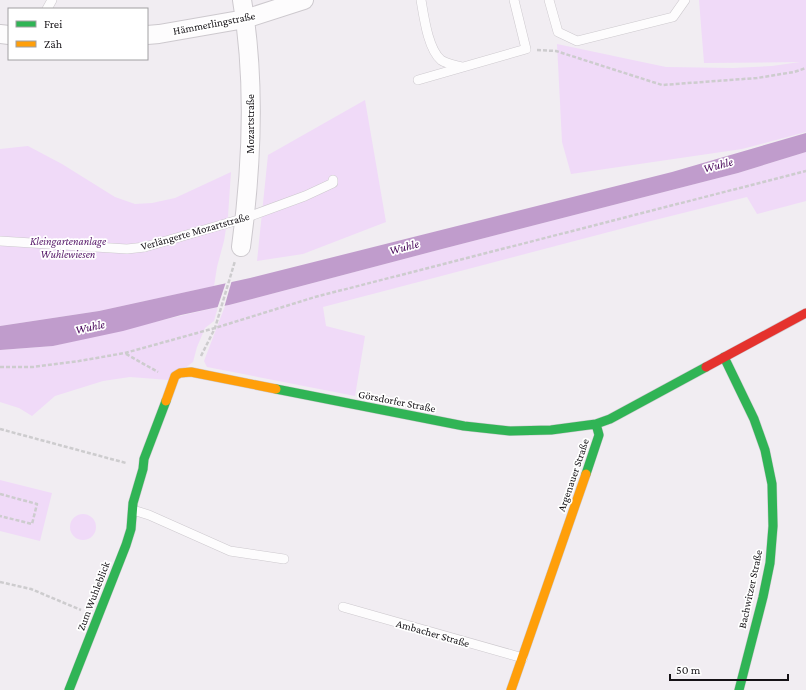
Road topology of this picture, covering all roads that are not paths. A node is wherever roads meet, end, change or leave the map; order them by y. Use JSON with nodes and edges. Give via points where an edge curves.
{"nodes":[{"id":1,"x":242,"y":0,"type":"edge"},
{"id":2,"x":304,"y":0,"type":"edge"},
{"id":3,"x":421,"y":0,"type":"edge"},
{"id":4,"x":514,"y":0,"type":"edge"},
{"id":5,"x":549,"y":0,"type":"edge"},
{"id":6,"x":685,"y":0,"type":"edge"},
{"id":7,"x":245,"y":19,"type":"junction"},
{"id":8,"x":148,"y":35,"type":"edge"},
{"id":9,"x":463,"y":67,"type":"junction"},
{"id":10,"x":418,"y":80,"type":"dead end"},
{"id":11,"x":333,"y":180,"type":"dead end"},
{"id":12,"x":245,"y":218,"type":"junction"},
{"id":13,"x":0,"y":241,"type":"edge"},
{"id":14,"x":241,"y":247,"type":"dead end"},
{"id":15,"x":806,"y":313,"type":"edge"},
{"id":16,"x":724,"y":356,"type":"junction"},
{"id":17,"x":195,"y":373,"type":"joint"},
{"id":18,"x":596,"y":424,"type":"junction"},
{"id":19,"x":132,"y":509,"type":"junction"},
{"id":20,"x":284,"y":559,"type":"dead end"},
{"id":21,"x":343,"y":607,"type":"dead end"},
{"id":22,"x":523,"y":658,"type":"junction"},
{"id":23,"x":69,"y":690,"type":"edge"},
{"id":24,"x":511,"y":690,"type":"edge"},
{"id":25,"x":739,"y":690,"type":"edge"}],
"edges":[{"from":1,"to":7,"type":"street","name":"Mozartstraße"},
{"from":2,"to":7,"type":"street","name":"Hämmerlingstraße"},
{"from":3,"to":9,"type":"lane","via":[[434,52],[442,60]]},
{"from":4,"to":9,"type":"lane","via":[[526,49]]},
{"from":5,"to":6,"type":"lane","via":[[558,32],[577,41],[673,17]]},
{"from":7,"to":8,"type":"street","name":"Hämmerlingstraße"},
{"from":7,"to":12,"type":"street","name":"Mozartstraße","via":[[251,105]]},
{"from":9,"to":10,"type":"lane"},
{"from":11,"to":12,"type":"lane","name":"Verlängerte Mozartstraße","via":[[333,183],[306,196]]},
{"from":12,"to":13,"type":"lane","name":"Verlängerte Mozartstraße","via":[[127,250]]},
{"from":12,"to":14,"type":"street","name":"Mozartstraße"},
{"from":15,"to":16,"type":"street"},
{"from":16,"to":18,"type":"street","via":[[610,419]]},
{"from":16,"to":25,"type":"street","name":"Bachwitzer Straße","via":[[754,419],[765,450],[772,484],[773,526],[770,563]]},
{"from":17,"to":18,"type":"street","name":"Görsdorfer Straße","via":[[464,426],[510,431],[550,430]]},
{"from":17,"to":19,"type":"street","name":"Zum Wuhleblick","via":[[186,372],[175,376],[144,459]]},
{"from":18,"to":22,"type":"street","name":"Argenauer Straße","via":[[600,435]]},
{"from":19,"to":20,"type":"lane","via":[[230,551]]},
{"from":19,"to":23,"type":"street","name":"Zum Wuhleblick","via":[[131,529],[126,545]]},
{"from":21,"to":22,"type":"lane","name":"Ambacher Straße"},
{"from":22,"to":24,"type":"street","name":"Argenauer Straße"}]}
